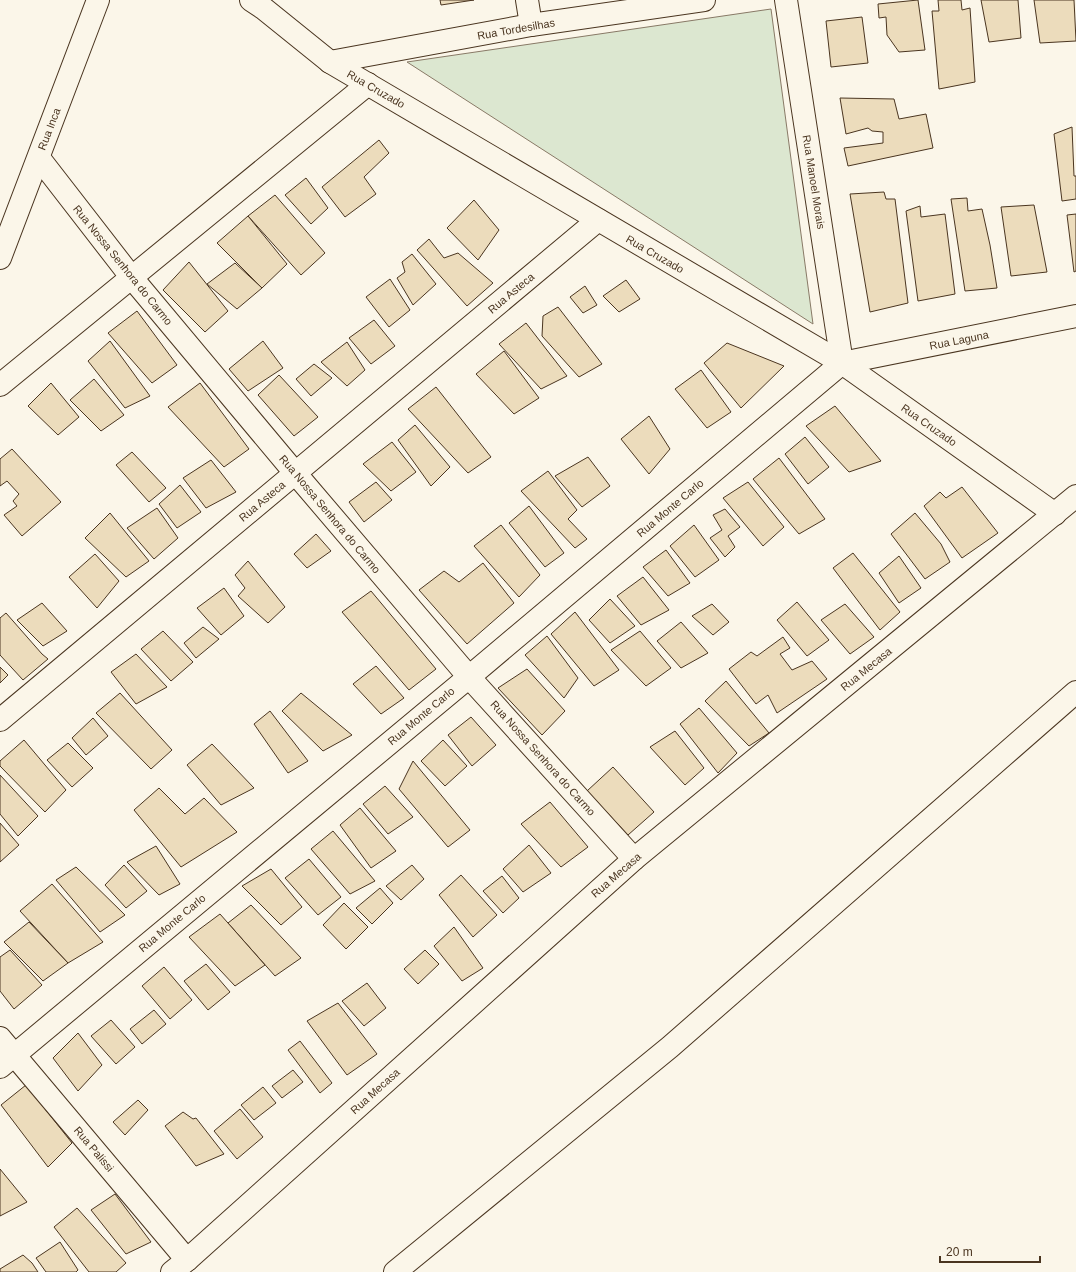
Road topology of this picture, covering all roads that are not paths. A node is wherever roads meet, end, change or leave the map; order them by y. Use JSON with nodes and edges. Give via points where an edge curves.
{"nodes":[{"id":1,"x":98,"y":0,"type":"edge"},
{"id":2,"x":527,"y":0,"type":"edge"},
{"id":3,"x":704,"y":0,"type":"edge"},
{"id":4,"x":786,"y":0,"type":"edge"},
{"id":5,"x":259,"y":3,"type":"edge"},
{"id":6,"x":531,"y":25,"type":"junction"},
{"id":7,"x":330,"y":62,"type":"junction"},
{"id":8,"x":368,"y":84,"type":"junction"},
{"id":9,"x":38,"y":158,"type":"junction"},
{"id":10,"x":598,"y":220,"type":"junction"},
{"id":11,"x":0,"y":258,"type":"edge"},
{"id":12,"x":132,"y":278,"type":"junction"},
{"id":13,"x":1076,"y":316,"type":"edge"},
{"id":14,"x":842,"y":363,"type":"junction"},
{"id":15,"x":0,"y":385,"type":"edge"},
{"id":16,"x":296,"y":474,"type":"junction"},
{"id":17,"x":1076,"y":496,"type":"edge"},
{"id":18,"x":1055,"y":514,"type":"junction"},
{"id":19,"x":469,"y":677,"type":"junction"},
{"id":20,"x":1076,"y":692,"type":"edge"},
{"id":21,"x":0,"y":720,"type":"edge"},
{"id":22,"x":634,"y":859,"type":"junction"},
{"id":23,"x":0,"y":1038,"type":"edge"},
{"id":24,"x":7,"y":1061,"type":"edge"},
{"id":25,"x":180,"y":1266,"type":"edge"},
{"id":26,"x":395,"y":1272,"type":"edge"}],
"edges":[{"from":1,"to":9,"type":"street","name":"Rua Inca"},
{"from":2,"to":6,"type":"street"},
{"from":3,"to":6,"type":"street","name":"Rua Tordesilhas"},
{"from":4,"to":14,"type":"street","name":"Rua Manoel Morais"},
{"from":5,"to":7,"type":"street","name":"Rua Cruzado"},
{"from":6,"to":7,"type":"street","name":"Rua Tordesilhas"},
{"from":7,"to":8,"type":"street","name":"Rua Cruzado"},
{"from":8,"to":10,"type":"street","name":"Rua Cruzado"},
{"from":8,"to":12,"type":"street"},
{"from":9,"to":11,"type":"street","name":"Rua Inca"},
{"from":9,"to":12,"type":"street","name":"Rua Nossa Senhora do Carmo"},
{"from":10,"to":14,"type":"street","name":"Rua Cruzado"},
{"from":10,"to":16,"type":"street","name":"Rua Asteca"},
{"from":12,"to":15,"type":"street"},
{"from":12,"to":16,"type":"street","name":"Rua Nossa Senhora do Carmo"},
{"from":13,"to":14,"type":"street","name":"Rua Laguna"},
{"from":14,"to":18,"type":"street","name":"Rua Cruzado"},
{"from":14,"to":19,"type":"street","name":"Rua Monte Carlo"},
{"from":16,"to":19,"type":"street","name":"Rua Nossa Senhora do Carmo"},
{"from":16,"to":21,"type":"street","name":"Rua Asteca"},
{"from":17,"to":18,"type":"street","name":"Rua Mecasa"},
{"from":18,"to":22,"type":"street","name":"Rua Mecasa"},
{"from":19,"to":22,"type":"street","name":"Rua Nossa Senhora do Carmo"},
{"from":19,"to":24,"type":"street","name":"Rua Monte Carlo"},
{"from":20,"to":26,"type":"street","via":[[670,1047]]},
{"from":22,"to":25,"type":"street","name":"Rua Mecasa"},
{"from":23,"to":24,"type":"street","name":"Rua Palissi"},
{"from":24,"to":25,"type":"street","name":"Rua Palissi"}]}
